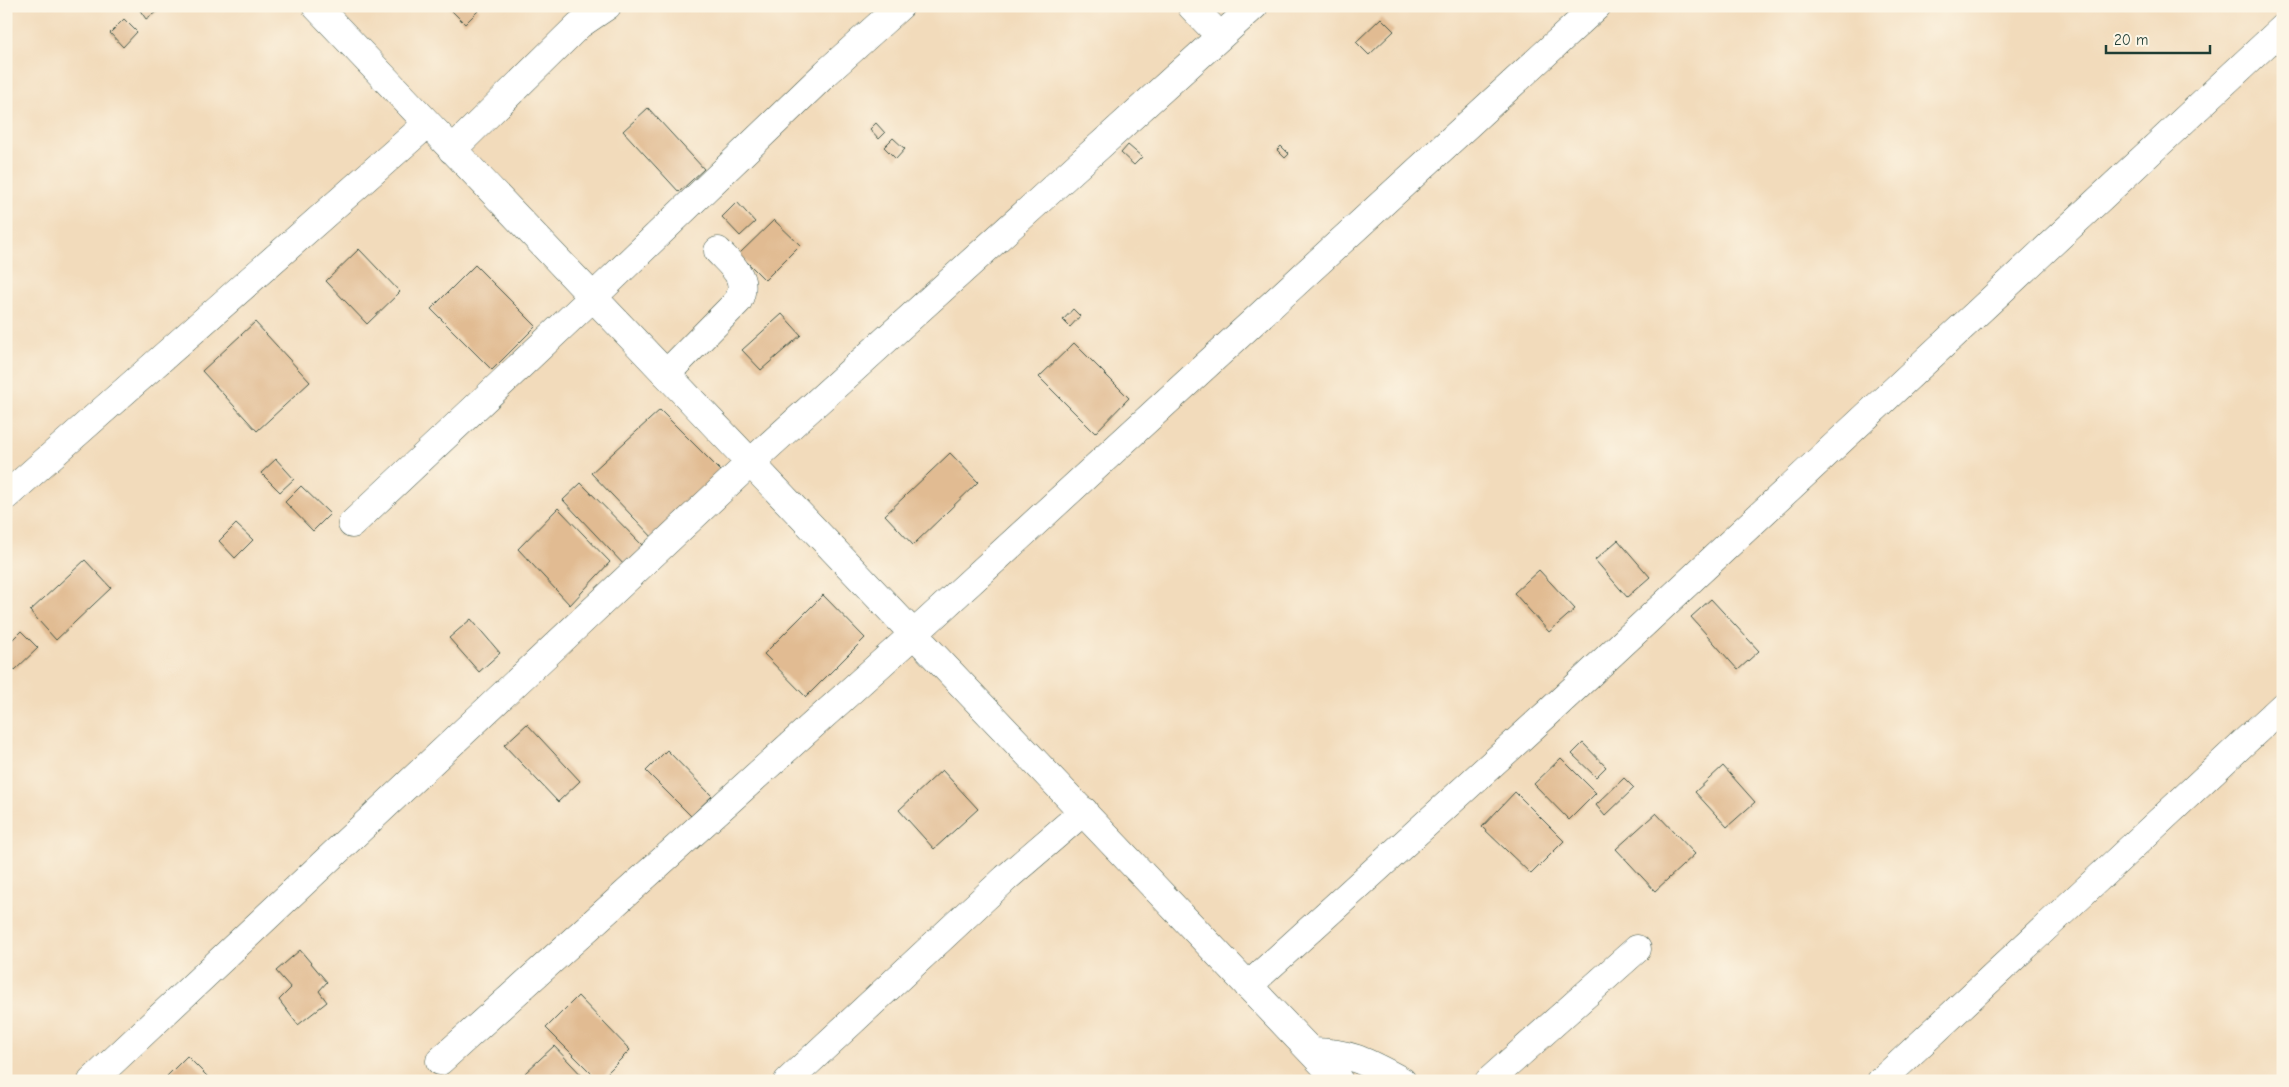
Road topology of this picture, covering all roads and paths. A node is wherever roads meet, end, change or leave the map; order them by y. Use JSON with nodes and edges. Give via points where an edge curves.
{"nodes":[{"id":1,"x":316,"y":6,"type":"edge"},
{"id":2,"x":607,"y":6,"type":"edge"},
{"id":3,"x":900,"y":6,"type":"edge"},
{"id":4,"x":1192,"y":6,"type":"edge"},
{"id":5,"x":1254,"y":6,"type":"edge"},
{"id":6,"x":1597,"y":6,"type":"edge"},
{"id":7,"x":2283,"y":28,"type":"edge"},
{"id":8,"x":1220,"y":36,"type":"junction"},
{"id":9,"x":427,"y":124,"type":"junction"},
{"id":10,"x":452,"y":150,"type":"junction"},
{"id":11,"x":718,"y":251,"type":"dead end"},
{"id":12,"x":592,"y":298,"type":"junction"},
{"id":13,"x":666,"y":374,"type":"junction"},
{"id":14,"x":750,"y":463,"type":"junction"},
{"id":15,"x":6,"y":496,"type":"edge"},
{"id":16,"x":352,"y":524,"type":"dead end"},
{"id":17,"x":915,"y":633,"type":"junction"},
{"id":18,"x":2283,"y":706,"type":"edge"},
{"id":19,"x":1084,"y":811,"type":"junction"},
{"id":20,"x":1637,"y":950,"type":"dead end"},
{"id":21,"x":1248,"y":986,"type":"junction"},
{"id":22,"x":1312,"y":1052,"type":"junction"},
{"id":23,"x":440,"y":1061,"type":"dead end"},
{"id":24,"x":92,"y":1081,"type":"edge"},
{"id":25,"x":788,"y":1081,"type":"edge"},
{"id":26,"x":1339,"y":1081,"type":"edge"},
{"id":27,"x":1402,"y":1081,"type":"edge"},
{"id":28,"x":1489,"y":1081,"type":"edge"},
{"id":29,"x":1881,"y":1081,"type":"edge"}],
"edges":[{"from":1,"to":9,"type":"street"},
{"from":2,"to":10,"type":"street","via":[[579,25]]},
{"from":3,"to":12,"type":"street","via":[[818,80]]},
{"from":4,"to":8,"type":"street"},
{"from":5,"to":8,"type":"street"},
{"from":6,"to":17,"type":"street"},
{"from":7,"to":21,"type":"street","via":[[1548,713]]},
{"from":8,"to":14,"type":"street"},
{"from":9,"to":10,"type":"street"},
{"from":9,"to":15,"type":"street"},
{"from":10,"to":12,"type":"street"},
{"from":11,"to":13,"type":"street","via":[[738,273],[743,285],[742,293],[738,301]]},
{"from":12,"to":13,"type":"street"},
{"from":12,"to":16,"type":"street"},
{"from":13,"to":14,"type":"street"},
{"from":14,"to":17,"type":"street"},
{"from":14,"to":24,"type":"street"},
{"from":17,"to":19,"type":"street"},
{"from":17,"to":23,"type":"street"},
{"from":18,"to":29,"type":"street"},
{"from":19,"to":21,"type":"street"},
{"from":19,"to":25,"type":"street","via":[[1006,878]]},
{"from":20,"to":28,"type":"street"},
{"from":21,"to":22,"type":"street"},
{"from":22,"to":26,"type":"street"},
{"from":22,"to":27,"type":"street","via":[[1338,1052],[1362,1060]]}]}
